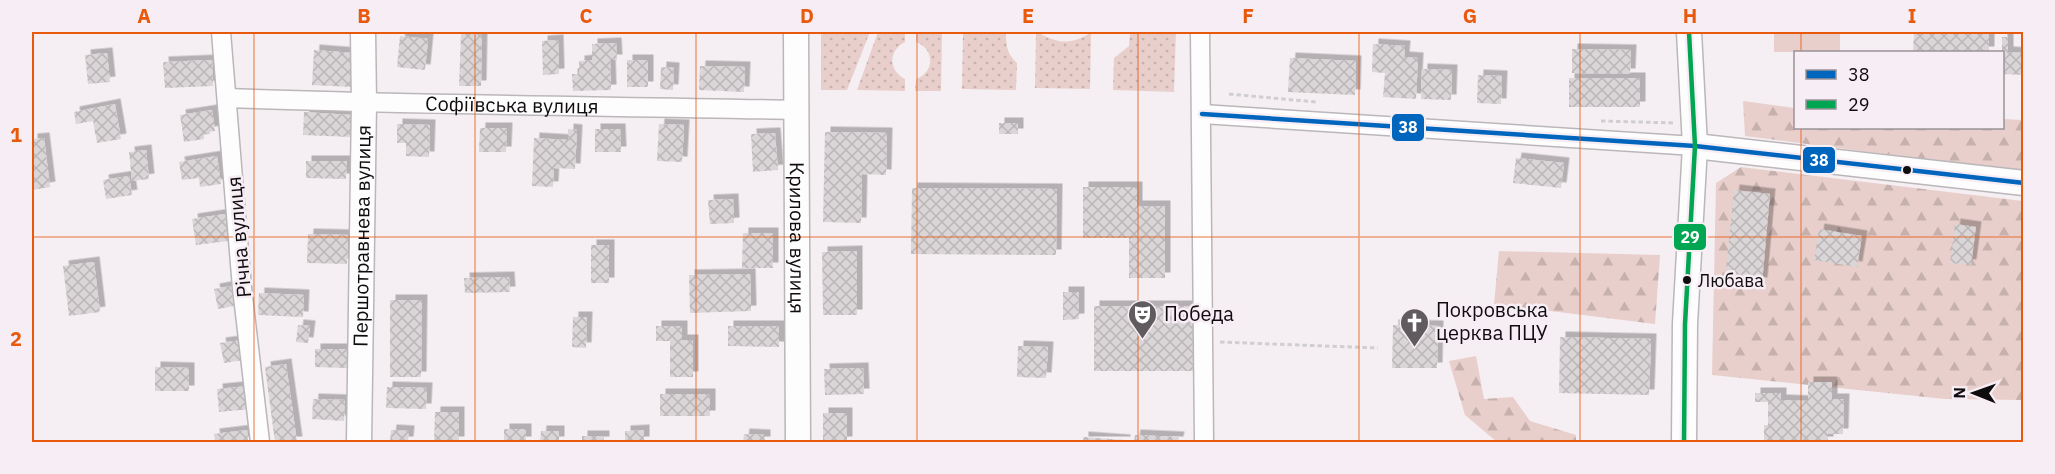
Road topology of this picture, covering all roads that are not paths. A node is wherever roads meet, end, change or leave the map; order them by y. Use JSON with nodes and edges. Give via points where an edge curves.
{"nodes":[{"id":1,"x":221,"y":32,"type":"edge"},
{"id":2,"x":363,"y":32,"type":"edge"},
{"id":3,"x":796,"y":32,"type":"edge"},
{"id":4,"x":1200,"y":32,"type":"edge"},
{"id":5,"x":1689,"y":32,"type":"edge"},
{"id":6,"x":227,"y":98,"type":"junction"},
{"id":7,"x":364,"y":103,"type":"junction"},
{"id":8,"x":797,"y":110,"type":"junction"},
{"id":9,"x":1202,"y":114,"type":"junction"},
{"id":10,"x":1695,"y":146,"type":"junction"},
{"id":11,"x":2024,"y":183,"type":"edge"},
{"id":12,"x":261,"y":442,"type":"edge"},
{"id":13,"x":359,"y":442,"type":"edge"},
{"id":14,"x":798,"y":442,"type":"edge"},
{"id":15,"x":1204,"y":442,"type":"edge"},
{"id":16,"x":1684,"y":442,"type":"edge"}],
"edges":[{"from":1,"to":6,"type":"street","name":"Річна вулиця"},
{"from":2,"to":7,"type":"street","name":"Першотравнева вулиця"},
{"from":3,"to":8,"type":"street","name":"Крилова вулиця"},
{"from":4,"to":9,"type":"street"},
{"from":5,"to":10,"type":"street"},
{"from":6,"to":7,"type":"street","name":"Софіївська вулиця"},
{"from":6,"to":12,"type":"street","name":"Річна вулиця","via":[[242,288]]},
{"from":7,"to":8,"type":"street","name":"Софіївська вулиця"},
{"from":7,"to":13,"type":"street","name":"Першотравнева вулиця"},
{"from":8,"to":14,"type":"street","name":"Крилова вулиця"},
{"from":9,"to":10,"type":"street"},
{"from":9,"to":15,"type":"street"},
{"from":10,"to":11,"type":"street"},
{"from":10,"to":16,"type":"street","via":[[1685,324]]}]}
